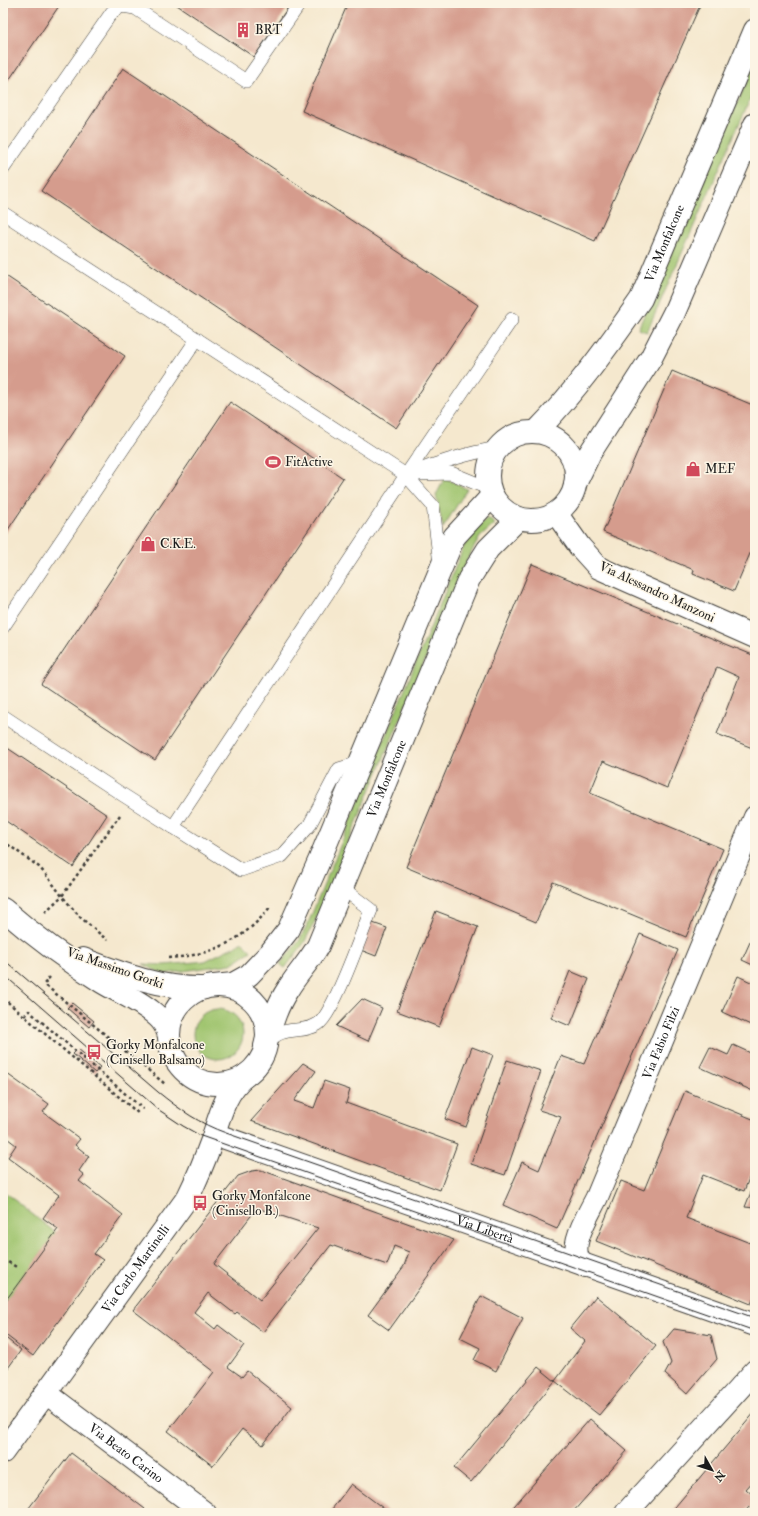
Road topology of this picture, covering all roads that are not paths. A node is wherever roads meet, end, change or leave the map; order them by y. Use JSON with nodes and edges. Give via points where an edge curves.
{"nodes":[{"id":1,"x":300,"y":3,"type":"edge"},
{"id":2,"x":755,"y":30,"type":"edge"},
{"id":3,"x":755,"y":124,"type":"edge"},
{"id":4,"x":3,"y":169,"type":"edge"},
{"id":5,"x":4,"y":215,"type":"edge"},
{"id":6,"x":512,"y":318,"type":"dead end"},
{"id":7,"x":197,"y":339,"type":"junction"},
{"id":8,"x":536,"y":432,"type":"junction"},
{"id":9,"x":499,"y":448,"type":"junction"},
{"id":10,"x":406,"y":475,"type":"junction"},
{"id":11,"x":575,"y":484,"type":"junction"},
{"id":12,"x":491,"y":492,"type":"junction"},
{"id":13,"x":556,"y":514,"type":"junction"},
{"id":14,"x":519,"y":518,"type":"junction"},
{"id":15,"x":441,"y":568,"type":"junction"},
{"id":16,"x":3,"y":628,"type":"edge"},
{"id":17,"x":755,"y":637,"type":"edge"},
{"id":18,"x":3,"y":716,"type":"edge"},
{"id":19,"x":359,"y":763,"type":"junction"},
{"id":20,"x":755,"y":816,"type":"edge"},
{"id":21,"x":173,"y":827,"type":"junction"},
{"id":22,"x":341,"y":887,"type":"junction"},
{"id":23,"x":3,"y":909,"type":"edge"},
{"id":24,"x":47,"y":944,"type":"junction"},
{"id":25,"x":211,"y":987,"type":"junction"},
{"id":26,"x":169,"y":1036,"type":"junction"},
{"id":27,"x":265,"y":1046,"type":"junction"},
{"id":28,"x":246,"y":1075,"type":"junction"},
{"id":29,"x":214,"y":1134,"type":"junction"},
{"id":30,"x":586,"y":1266,"type":"junction"},
{"id":31,"x":755,"y":1325,"type":"edge"},
{"id":32,"x":755,"y":1371,"type":"edge"},
{"id":33,"x":46,"y":1393,"type":"junction"},
{"id":34,"x":3,"y":1452,"type":"edge"},
{"id":35,"x":205,"y":1513,"type":"edge"},
{"id":36,"x":626,"y":1513,"type":"edge"}],
"edges":[{"from":1,"to":4,"type":"lane","via":[[246,81],[134,8],[122,6],[112,12]]},
{"from":2,"to":8,"type":"street","name":"Via Monfalcone","via":[[641,299],[562,405]]},
{"from":3,"to":11,"type":"street","via":[[674,313],[650,358],[590,453]]},
{"from":5,"to":7,"type":"lane"},
{"from":6,"to":10,"type":"lane"},
{"from":7,"to":10,"type":"lane"},
{"from":7,"to":16,"type":"lane"},
{"from":8,"to":9,"type":"street","via":[[520,434]]},
{"from":8,"to":11,"type":"street","via":[[556,440],[567,450],[575,468]]},
{"from":9,"to":10,"type":"lane","via":[[449,459]]},
{"from":9,"to":12,"type":"street","via":[[491,461],[488,477]]},
{"from":10,"to":12,"type":"lane","via":[[451,473]]},
{"from":10,"to":15,"type":"lane","via":[[433,506]]},
{"from":10,"to":21,"type":"lane"},
{"from":11,"to":13,"type":"street","via":[[569,500]]},
{"from":12,"to":14,"type":"street","via":[[501,508]]},
{"from":12,"to":15,"type":"street","via":[[454,536]]},
{"from":13,"to":14,"type":"street","via":[[534,520]]},
{"from":13,"to":17,"type":"street","name":"Via Alessandro Manzoni","via":[[599,568]]},
{"from":14,"to":22,"type":"street","name":"Via Monfalcone","via":[[488,548],[469,579]]},
{"from":15,"to":19,"type":"street"},
{"from":18,"to":21,"type":"lane"},
{"from":19,"to":21,"type":"lane","via":[[338,770],[309,826],[282,856],[241,870]]},
{"from":19,"to":25,"type":"street","via":[[288,929],[249,975],[233,984]]},
{"from":20,"to":30,"type":"street","name":"Via Fabio Filzi","via":[[578,1239],[576,1256]]},
{"from":22,"to":27,"type":"street","name":"Via Monfalcone","via":[[318,946],[277,1008]]},
{"from":22,"to":27,"type":"lane","via":[[371,910],[338,990],[319,1023],[279,1033]]},
{"from":23,"to":24,"type":"street","name":"Via Massimo Gorki"},
{"from":24,"to":25,"type":"street","name":"Via Massimo Gorki","via":[[106,968],[156,984],[184,988]]},
{"from":24,"to":26,"type":"street","name":"Via Massimo Gorki","via":[[103,983],[152,1011],[167,1027]]},
{"from":25,"to":26,"type":"street","via":[[192,994],[180,1004],[172,1020]]},
{"from":25,"to":27,"type":"street","via":[[237,990],[256,1004],[266,1026]]},
{"from":26,"to":28,"type":"street","via":[[171,1049],[178,1063],[197,1079],[213,1084],[235,1081]]},
{"from":27,"to":28,"type":"street","via":[[258,1063]]},
{"from":28,"to":29,"type":"street","name":"Via Carlo Martinelli","via":[[238,1081],[226,1098]]},
{"from":29,"to":30,"type":"street","name":"Via Libertà"},
{"from":29,"to":33,"type":"street","name":"Via Carlo Martinelli","via":[[198,1178],[181,1207]]},
{"from":30,"to":31,"type":"street","name":"Via Libertà"},
{"from":32,"to":36,"type":"street"},
{"from":33,"to":34,"type":"street","name":"Via Carlo Martinelli"},
{"from":33,"to":35,"type":"street","name":"Via Beato Carino"}]}
